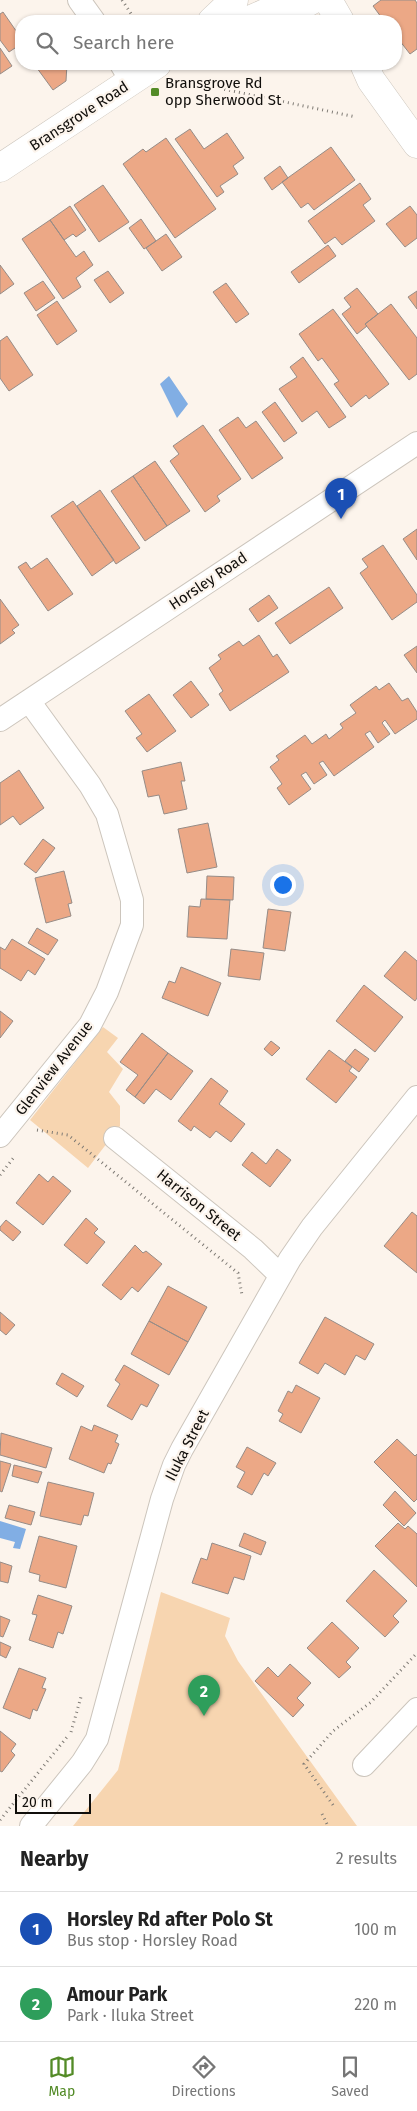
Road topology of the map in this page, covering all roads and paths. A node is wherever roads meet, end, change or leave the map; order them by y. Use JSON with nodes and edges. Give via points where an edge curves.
{"nodes":[{"id":1,"x":79,"y":0,"type":"edge"},
{"id":2,"x":122,"y":0,"type":"edge"},
{"id":3,"x":234,"y":0,"type":"edge"},
{"id":4,"x":328,"y":0,"type":"edge"},
{"id":5,"x":298,"y":6,"type":"edge"},
{"id":6,"x":90,"y":15,"type":"edge"},
{"id":7,"x":132,"y":15,"type":"edge"},
{"id":8,"x":218,"y":15,"type":"edge"},
{"id":9,"x":267,"y":15,"type":"edge"},
{"id":10,"x":337,"y":15,"type":"edge"},
{"id":11,"x":368,"y":72,"type":"edge"},
{"id":12,"x":126,"y":73,"type":"edge"},
{"id":13,"x":190,"y":82,"type":"dead end"},
{"id":14,"x":356,"y":117,"type":"dead end"},
{"id":15,"x":417,"y":144,"type":"edge"},
{"id":16,"x":0,"y":168,"type":"edge"},
{"id":17,"x":417,"y":443,"type":"edge"},
{"id":18,"x":29,"y":700,"type":"junction"},
{"id":19,"x":0,"y":720,"type":"edge"},
{"id":20,"x":417,"y":1097,"type":"edge"},
{"id":21,"x":0,"y":1136,"type":"edge"},
{"id":22,"x":31,"y":1137,"type":"dead end"},
{"id":23,"x":115,"y":1138,"type":"dead end"},
{"id":24,"x":19,"y":1152,"type":"dead end"},
{"id":25,"x":0,"y":1175,"type":"edge"},
{"id":26,"x":280,"y":1275,"type":"junction"},
{"id":27,"x":242,"y":1296,"type":"dead end"},
{"id":28,"x":417,"y":1653,"type":"edge"},
{"id":29,"x":82,"y":1694,"type":"dead end"},
{"id":30,"x":417,"y":1708,"type":"edge"},
{"id":31,"x":364,"y":1765,"type":"dead end"},
{"id":32,"x":333,"y":1806,"type":"dead end"},
{"id":33,"x":322,"y":1814,"type":"dead end"},
{"id":34,"x":0,"y":1820,"type":"edge"},
{"id":35,"x":31,"y":1826,"type":"edge"},
{"id":36,"x":328,"y":1826,"type":"edge"}],
"edges":[{"from":1,"to":6,"type":"street"},
{"from":2,"to":7,"type":"path"},
{"from":3,"to":8,"type":"main road"},
{"from":4,"to":10,"type":"main road"},
{"from":5,"to":9,"type":"main road"},
{"from":11,"to":15,"type":"main road"},
{"from":12,"to":16,"type":"main road","name":"Bransgrove Road"},
{"from":13,"to":14,"type":"path"},
{"from":17,"to":18,"type":"street","name":"Horsley Road"},
{"from":18,"to":19,"type":"street","name":"Horsley Road"},
{"from":18,"to":21,"type":"street","name":"Glenview Avenue","via":[[107,814],[132,900],[133,914],[132,925],[100,1009]]},
{"from":20,"to":26,"type":"street","name":"Iluka Street","via":[[312,1227]]},
{"from":22,"to":27,"type":"path","via":[[37,1130],[68,1134],[238,1273]]},
{"from":23,"to":26,"type":"street","name":"Harrison Street","via":[[253,1249]]},
{"from":24,"to":25,"type":"path"},
{"from":26,"to":35,"type":"street","name":"Iluka Street","via":[[174,1465],[97,1739],[82,1763]]},
{"from":28,"to":32,"type":"path","via":[[371,1702],[333,1731],[304,1764]]},
{"from":29,"to":34,"type":"path","via":[[71,1732]]},
{"from":30,"to":31,"type":"street"},
{"from":33,"to":36,"type":"path"}]}
